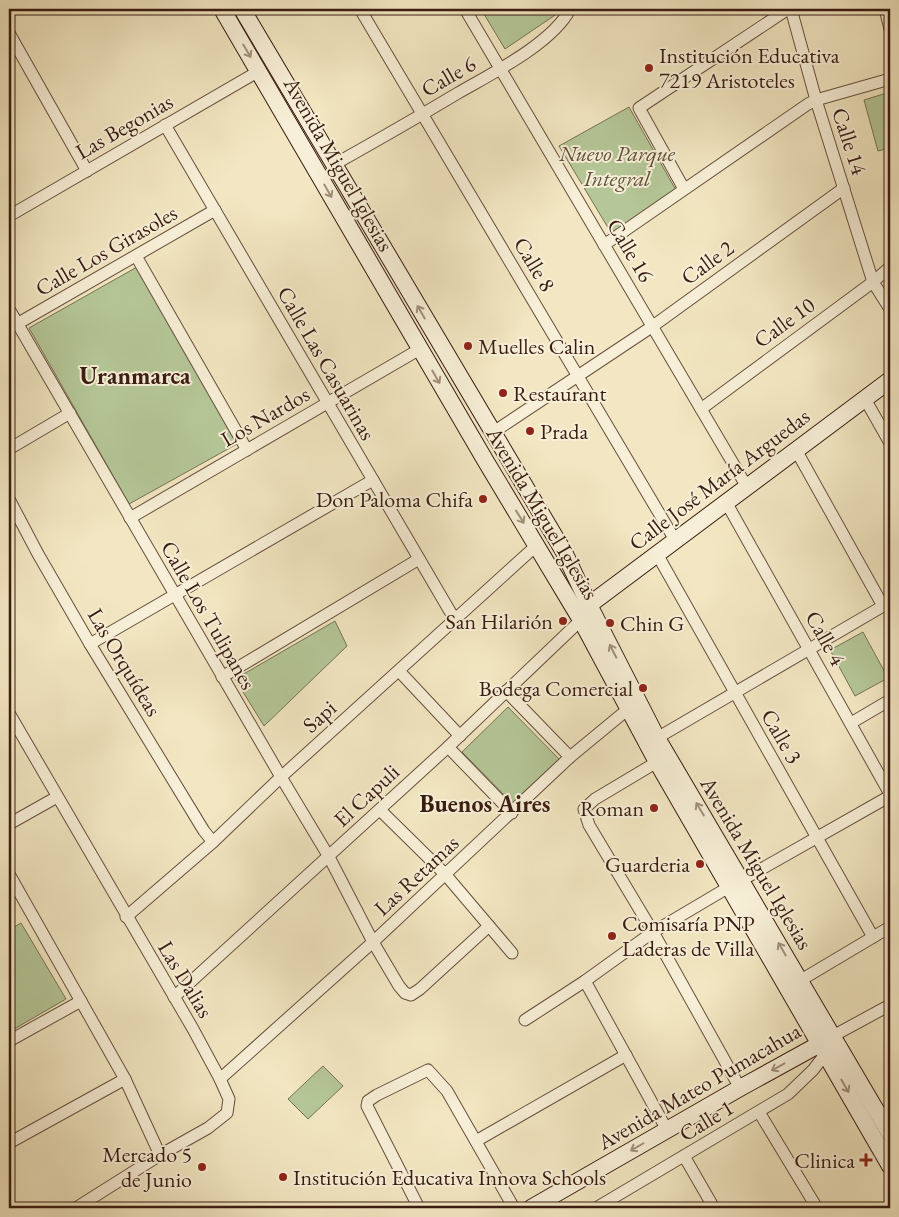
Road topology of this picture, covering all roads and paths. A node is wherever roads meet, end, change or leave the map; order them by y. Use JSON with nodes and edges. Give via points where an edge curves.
{"nodes":[{"id":1,"x":222,"y":9,"type":"edge"},
{"id":2,"x":242,"y":9,"type":"edge"},
{"id":3,"x":360,"y":9,"type":"edge"},
{"id":4,"x":465,"y":9,"type":"edge"},
{"id":5,"x":570,"y":9,"type":"edge"},
{"id":6,"x":789,"y":9,"type":"edge"},
{"id":7,"x":885,"y":9,"type":"edge"},
{"id":8,"x":890,"y":29,"type":"edge"},
{"id":9,"x":9,"y":32,"type":"edge"},
{"id":10,"x":13,"y":50,"type":"edge"},
{"id":11,"x":501,"y":69,"type":"junction"},
{"id":12,"x":259,"y":71,"type":"junction"},
{"id":13,"x":890,"y":79,"type":"edge"},
{"id":14,"x":816,"y":100,"type":"junction"},
{"id":15,"x":422,"y":114,"type":"junction"},
{"id":16,"x":165,"y":126,"type":"junction"},
{"id":17,"x":335,"y":164,"type":"junction"},
{"id":18,"x":87,"y":171,"type":"junction"},
{"id":19,"x":844,"y":188,"type":"junction"},
{"id":20,"x":684,"y":189,"type":"junction"},
{"id":21,"x":215,"y":210,"type":"junction"},
{"id":22,"x":9,"y":216,"type":"edge"},
{"id":23,"x":604,"y":245,"type":"junction"},
{"id":24,"x":136,"y":256,"type":"junction"},
{"id":25,"x":890,"y":267,"type":"edge"},
{"id":26,"x":873,"y":282,"type":"junction"},
{"id":27,"x":9,"y":309,"type":"edge"},
{"id":28,"x":890,"y":309,"type":"edge"},
{"id":29,"x":18,"y":324,"type":"junction"},
{"id":30,"x":653,"y":326,"type":"junction"},
{"id":31,"x":420,"y":349,"type":"junction"},
{"id":32,"x":578,"y":377,"type":"junction"},
{"id":33,"x":890,"y":380,"type":"edge"},
{"id":34,"x":865,"y":399,"type":"junction"},
{"id":35,"x":328,"y":402,"type":"junction"},
{"id":36,"x":701,"y":408,"type":"junction"},
{"id":37,"x":70,"y":413,"type":"junction"},
{"id":38,"x":492,"y":433,"type":"junction"},
{"id":39,"x":890,"y":443,"type":"edge"},
{"id":40,"x":9,"y":449,"type":"edge"},
{"id":41,"x":247,"y":450,"type":"junction"},
{"id":42,"x":796,"y":450,"type":"junction"},
{"id":43,"x":373,"y":480,"type":"junction"},
{"id":44,"x":747,"y":487,"type":"junction"},
{"id":45,"x":9,"y":499,"type":"edge"},
{"id":46,"x":726,"y":502,"type":"junction"},
{"id":47,"x":130,"y":518,"type":"junction"},
{"id":48,"x":675,"y":540,"type":"junction"},
{"id":49,"x":537,"y":545,"type":"junction"},
{"id":50,"x":657,"y":554,"type":"junction"},
{"id":51,"x":419,"y":559,"type":"junction"},
{"id":52,"x":175,"y":595,"type":"junction"},
{"id":53,"x":887,"y":604,"type":"edge"},
{"id":54,"x":589,"y":605,"type":"junction"},
{"id":55,"x":455,"y":620,"type":"junction"},
{"id":56,"x":581,"y":620,"type":"junction"},
{"id":57,"x":90,"y":644,"type":"junction"},
{"id":58,"x":809,"y":649,"type":"junction"},
{"id":59,"x":399,"y":671,"type":"junction"},
{"id":60,"x":222,"y":677,"type":"junction"},
{"id":61,"x":506,"y":691,"type":"junction"},
{"id":62,"x":734,"y":692,"type":"junction"},
{"id":63,"x":890,"y":700,"type":"edge"},
{"id":64,"x":633,"y":705,"type":"junction"},
{"id":65,"x":9,"y":716,"type":"edge"},
{"id":66,"x":851,"y":723,"type":"junction"},
{"id":67,"x":460,"y":736,"type":"junction"},
{"id":68,"x":657,"y":738,"type":"junction"},
{"id":69,"x":448,"y":747,"type":"junction"},
{"id":70,"x":570,"y":758,"type":"junction"},
{"id":71,"x":657,"y":762,"type":"junction"},
{"id":72,"x":281,"y":777,"type":"junction"},
{"id":73,"x":890,"y":795,"type":"edge"},
{"id":74,"x":57,"y":797,"type":"junction"},
{"id":75,"x":380,"y":810,"type":"junction"},
{"id":76,"x":512,"y":813,"type":"junction"},
{"id":77,"x":9,"y":824,"type":"edge"},
{"id":78,"x":818,"y":839,"type":"junction"},
{"id":79,"x":212,"y":842,"type":"junction"},
{"id":80,"x":329,"y":857,"type":"junction"},
{"id":81,"x":9,"y":874,"type":"edge"},
{"id":82,"x":445,"y":874,"type":"junction"},
{"id":83,"x":736,"y":884,"type":"junction"},
{"id":84,"x":126,"y":917,"type":"junction"},
{"id":85,"x":488,"y":926,"type":"junction"},
{"id":86,"x":890,"y":927,"type":"edge"},
{"id":87,"x":653,"y":932,"type":"junction"},
{"id":88,"x":874,"y":937,"type":"junction"},
{"id":89,"x":373,"y":942,"type":"junction"},
{"id":90,"x":512,"y":953,"type":"dead end"},
{"id":91,"x":800,"y":980,"type":"junction"},
{"id":92,"x":585,"y":981,"type":"junction"},
{"id":93,"x":174,"y":997,"type":"junction"},
{"id":94,"x":81,"y":1001,"type":"junction"},
{"id":95,"x":890,"y":1005,"type":"edge"},
{"id":96,"x":526,"y":1020,"type":"dead end"},
{"id":97,"x":9,"y":1041,"type":"edge"},
{"id":98,"x":826,"y":1044,"type":"junction"},
{"id":99,"x":626,"y":1055,"type":"junction"},
{"id":100,"x":125,"y":1079,"type":"junction"},
{"id":101,"x":220,"y":1079,"type":"junction"},
{"id":102,"x":740,"y":1088,"type":"junction"},
{"id":103,"x":759,"y":1112,"type":"junction"},
{"id":104,"x":667,"y":1130,"type":"junction"},
{"id":105,"x":890,"y":1132,"type":"edge"},
{"id":106,"x":476,"y":1141,"type":"junction"},
{"id":107,"x":9,"y":1143,"type":"edge"},
{"id":108,"x":160,"y":1155,"type":"junction"},
{"id":109,"x":684,"y":1156,"type":"junction"},
{"id":110,"x":890,"y":1166,"type":"edge"},
{"id":111,"x":76,"y":1208,"type":"edge"},
{"id":112,"x":418,"y":1208,"type":"edge"},
{"id":113,"x":514,"y":1208,"type":"edge"},
{"id":114,"x":531,"y":1208,"type":"edge"},
{"id":115,"x":596,"y":1208,"type":"edge"},
{"id":116,"x":714,"y":1208,"type":"edge"},
{"id":117,"x":817,"y":1208,"type":"edge"}],
"edges":[{"from":1,"to":12,"type":"main road","name":"Avenida Miguel Iglesias","one_way":true},
{"from":2,"to":17,"type":"main road","name":"Avenida Miguel Iglesias"},
{"from":3,"to":15,"type":"street","name":"Calle 8"},
{"from":4,"to":11,"type":"street","name":"Calle 16"},
{"from":5,"to":11,"type":"street","name":"Calle 6","via":[[566,18],[543,40]]},
{"from":6,"to":14,"type":"street","name":"Calle 14"},
{"from":6,"to":20,"type":"street","via":[[639,108]]},
{"from":7,"to":8,"type":"street"},
{"from":9,"to":10,"type":"street"},
{"from":10,"to":18,"type":"street"},
{"from":11,"to":15,"type":"street","name":"Calle 6"},
{"from":11,"to":23,"type":"street","name":"Calle 16"},
{"from":12,"to":16,"type":"street","name":"Las Begonias"},
{"from":12,"to":31,"type":"main road","name":"Avenida Miguel Iglesias","one_way":true},
{"from":13,"to":14,"type":"street"},
{"from":14,"to":19,"type":"street","name":"Calle 14"},
{"from":14,"to":20,"type":"street"},
{"from":15,"to":17,"type":"street","name":"Calle 6"},
{"from":15,"to":32,"type":"street","name":"Calle 8"},
{"from":16,"to":18,"type":"street","name":"Las Begonias"},
{"from":16,"to":21,"type":"street","name":"Calle Las Casuarinas"},
{"from":38,"to":17,"type":"main road","name":"Avenida Miguel Iglesias","one_way":true},
{"from":18,"to":22,"type":"street","name":"Las Begonias"},
{"from":19,"to":26,"type":"street","name":"Calle 14"},
{"from":19,"to":30,"type":"street","name":"Calle 2"},
{"from":20,"to":23,"type":"street"},
{"from":21,"to":24,"type":"street","name":"Calle Los Girasoles"},
{"from":21,"to":35,"type":"street","name":"Calle Las Casuarinas"},
{"from":23,"to":30,"type":"street","name":"Calle 16"},
{"from":24,"to":29,"type":"street","name":"Calle Los Girasoles"},
{"from":24,"to":41,"type":"street"},
{"from":25,"to":26,"type":"street","name":"Calle 10"},
{"from":26,"to":28,"type":"street","name":"Calle 14"},
{"from":26,"to":36,"type":"street","name":"Calle 10"},
{"from":27,"to":29,"type":"street","name":"Calle Los Tulipanes"},
{"from":29,"to":37,"type":"street","name":"Calle Los Tulipanes"},
{"from":30,"to":32,"type":"street","name":"Calle 2"},
{"from":30,"to":36,"type":"street","name":"Calle 16"},
{"from":31,"to":35,"type":"street","name":"Los Nardos"},
{"from":31,"to":49,"type":"main road","name":"Avenida Miguel Iglesias","one_way":true},
{"from":32,"to":38,"type":"street","name":"Calle 2"},
{"from":32,"to":48,"type":"street","name":"Calle 8"},
{"from":33,"to":34,"type":"main road","name":"Calle José María Arguedas"},
{"from":34,"to":39,"type":"street"},
{"from":34,"to":42,"type":"main road","name":"Calle José María Arguedas"},
{"from":35,"to":41,"type":"street","name":"Los Nardos"},
{"from":35,"to":43,"type":"street","name":"Calle Las Casuarinas"},
{"from":36,"to":44,"type":"street","name":"Calle 16"},
{"from":37,"to":40,"type":"street"},
{"from":37,"to":47,"type":"street","name":"Calle Los Tulipanes"},
{"from":38,"to":54,"type":"main road","name":"Avenida Miguel Iglesias","via":[[564,552]]},
{"from":41,"to":47,"type":"street","name":"Los Nardos"},
{"from":42,"to":44,"type":"main road","name":"Calle José María Arguedas"},
{"from":42,"to":53,"type":"street"},
{"from":43,"to":51,"type":"street","name":"Calle Las Casuarinas"},
{"from":43,"to":52,"type":"street"},
{"from":44,"to":46,"type":"main road","name":"Calle José María Arguedas"},
{"from":45,"to":57,"type":"street","name":"Las Orquídeas"},
{"from":46,"to":48,"type":"main road","name":"Calle José María Arguedas"},
{"from":46,"to":58,"type":"street","name":"Calle 4"},
{"from":47,"to":52,"type":"street","name":"Calle Los Tulipanes"},
{"from":48,"to":50,"type":"main road","name":"Calle José María Arguedas"},
{"from":49,"to":55,"type":"street","name":"Sapi"},
{"from":49,"to":56,"type":"main road","name":"Avenida Miguel Iglesias"},
{"from":50,"to":54,"type":"main road","name":"Calle José María Arguedas"},
{"from":50,"to":62,"type":"street","name":"Calle 3"},
{"from":51,"to":55,"type":"street","name":"Calle Las Casuarinas"},
{"from":51,"to":60,"type":"street"},
{"from":52,"to":57,"type":"street"},
{"from":52,"to":60,"type":"street","name":"Calle Los Tulipanes"},
{"from":53,"to":58,"type":"street"},
{"from":54,"to":56,"type":"main road","name":"Calle José María Arguedas"},
{"from":64,"to":54,"type":"main road","name":"Avenida Miguel Iglesias","one_way":true},
{"from":55,"to":59,"type":"street","name":"Sapi"},
{"from":56,"to":61,"type":"street","name":"El Capuli"},
{"from":56,"to":64,"type":"main road","name":"Avenida Miguel Iglesias"},
{"from":57,"to":79,"type":"street","name":"Las Orquídeas"},
{"from":58,"to":62,"type":"street"},
{"from":58,"to":66,"type":"street","name":"Calle 4"},
{"from":59,"to":67,"type":"street"},
{"from":59,"to":72,"type":"street","name":"Sapi"},
{"from":60,"to":72,"type":"street","name":"Calle Los Tulipanes"},
{"from":61,"to":67,"type":"street","name":"El Capuli"},
{"from":61,"to":70,"type":"street"},
{"from":62,"to":68,"type":"street"},
{"from":62,"to":78,"type":"street","name":"Calle 3"},
{"from":63,"to":66,"type":"street"},
{"from":64,"to":68,"type":"main road","name":"Avenida Miguel Iglesias"},
{"from":64,"to":70,"type":"street","name":"Las Retamas"},
{"from":64,"to":71,"type":"main road","name":"Avenida Miguel Iglesias"},
{"from":65,"to":74,"type":"street","name":"Las Dalias"},
{"from":66,"to":73,"type":"street","name":"Calle 4"},
{"from":67,"to":69,"type":"street","name":"El Capuli"},
{"from":83,"to":68,"type":"main road","name":"Avenida Miguel Iglesias","one_way":true},
{"from":69,"to":75,"type":"street","name":"El Capuli"},
{"from":69,"to":76,"type":"street"},
{"from":70,"to":76,"type":"street","name":"Las Retamas"},
{"from":71,"to":83,"type":"main road","name":"Avenida Miguel Iglesias"},
{"from":71,"to":87,"type":"street","via":[[584,809],[589,825]]},
{"from":72,"to":79,"type":"street","name":"Sapi"},
{"from":72,"to":80,"type":"street","name":"Calle Los Tulipanes"},
{"from":73,"to":78,"type":"street"},
{"from":74,"to":77,"type":"street"},
{"from":74,"to":84,"type":"street","name":"Las Dalias"},
{"from":75,"to":80,"type":"street","name":"El Capuli"},
{"from":75,"to":82,"type":"street"},
{"from":76,"to":82,"type":"street","name":"Las Retamas"},
{"from":78,"to":83,"type":"street"},
{"from":78,"to":88,"type":"street","name":"Calle 3"},
{"from":79,"to":84,"type":"street","name":"Sapi"},
{"from":80,"to":89,"type":"street","name":"Calle Los Tulipanes"},
{"from":80,"to":93,"type":"street","name":"El Capuli"},
{"from":81,"to":94,"type":"street"},
{"from":82,"to":85,"type":"street"},
{"from":82,"to":89,"type":"street","name":"Las Retamas"},
{"from":83,"to":87,"type":"street"},
{"from":91,"to":83,"type":"main road","name":"Avenida Miguel Iglesias","one_way":true},
{"from":83,"to":98,"type":"main road","name":"Avenida Miguel Iglesias"},
{"from":84,"to":93,"type":"street","name":"Las Dalias"},
{"from":85,"to":89,"type":"street","name":"Calle Los Tulipanes","via":[[411,995],[399,986]]},
{"from":85,"to":90,"type":"street"},
{"from":86,"to":88,"type":"street"},
{"from":87,"to":92,"type":"street"},
{"from":87,"to":102,"type":"street"},
{"from":88,"to":91,"type":"street"},
{"from":89,"to":101,"type":"street","name":"Las Retamas"},
{"from":91,"to":98,"type":"main road","name":"Avenida Miguel Iglesias"},
{"from":92,"to":96,"type":"street"},
{"from":92,"to":99,"type":"street"},
{"from":93,"to":101,"type":"street","name":"Las Dalias"},
{"from":94,"to":97,"type":"street"},
{"from":94,"to":100,"type":"street"},
{"from":95,"to":98,"type":"street","name":"Avenida Mateo Pumacahua"},
{"from":98,"to":102,"type":"main road","name":"Avenida Mateo Pumacahua","one_way":true},
{"from":98,"to":103,"type":"street","name":"Calle 1","via":[[813,1070],[799,1085]]},
{"from":98,"to":105,"type":"main road"},
{"from":98,"to":110,"type":"main road","one_way":true},
{"from":99,"to":104,"type":"street"},
{"from":99,"to":106,"type":"street"},
{"from":100,"to":107,"type":"street"},
{"from":100,"to":108,"type":"street"},
{"from":101,"to":108,"type":"street","name":"Las Dalias","via":[[229,1099],[227,1113],[208,1128]]},
{"from":102,"to":104,"type":"main road","name":"Avenida Mateo Pumacahua"},
{"from":103,"to":109,"type":"street","name":"Calle 1"},
{"from":103,"to":117,"type":"street"},
{"from":104,"to":114,"type":"main road","name":"Avenida Mateo Pumacahua","one_way":true},
{"from":106,"to":112,"type":"street","via":[[447,1091],[428,1070],[368,1101],[367,1106]]},
{"from":106,"to":113,"type":"street"},
{"from":108,"to":111,"type":"street","name":"Las Dalias"},
{"from":109,"to":115,"type":"street","name":"Calle 1"},
{"from":109,"to":116,"type":"street"}]}
